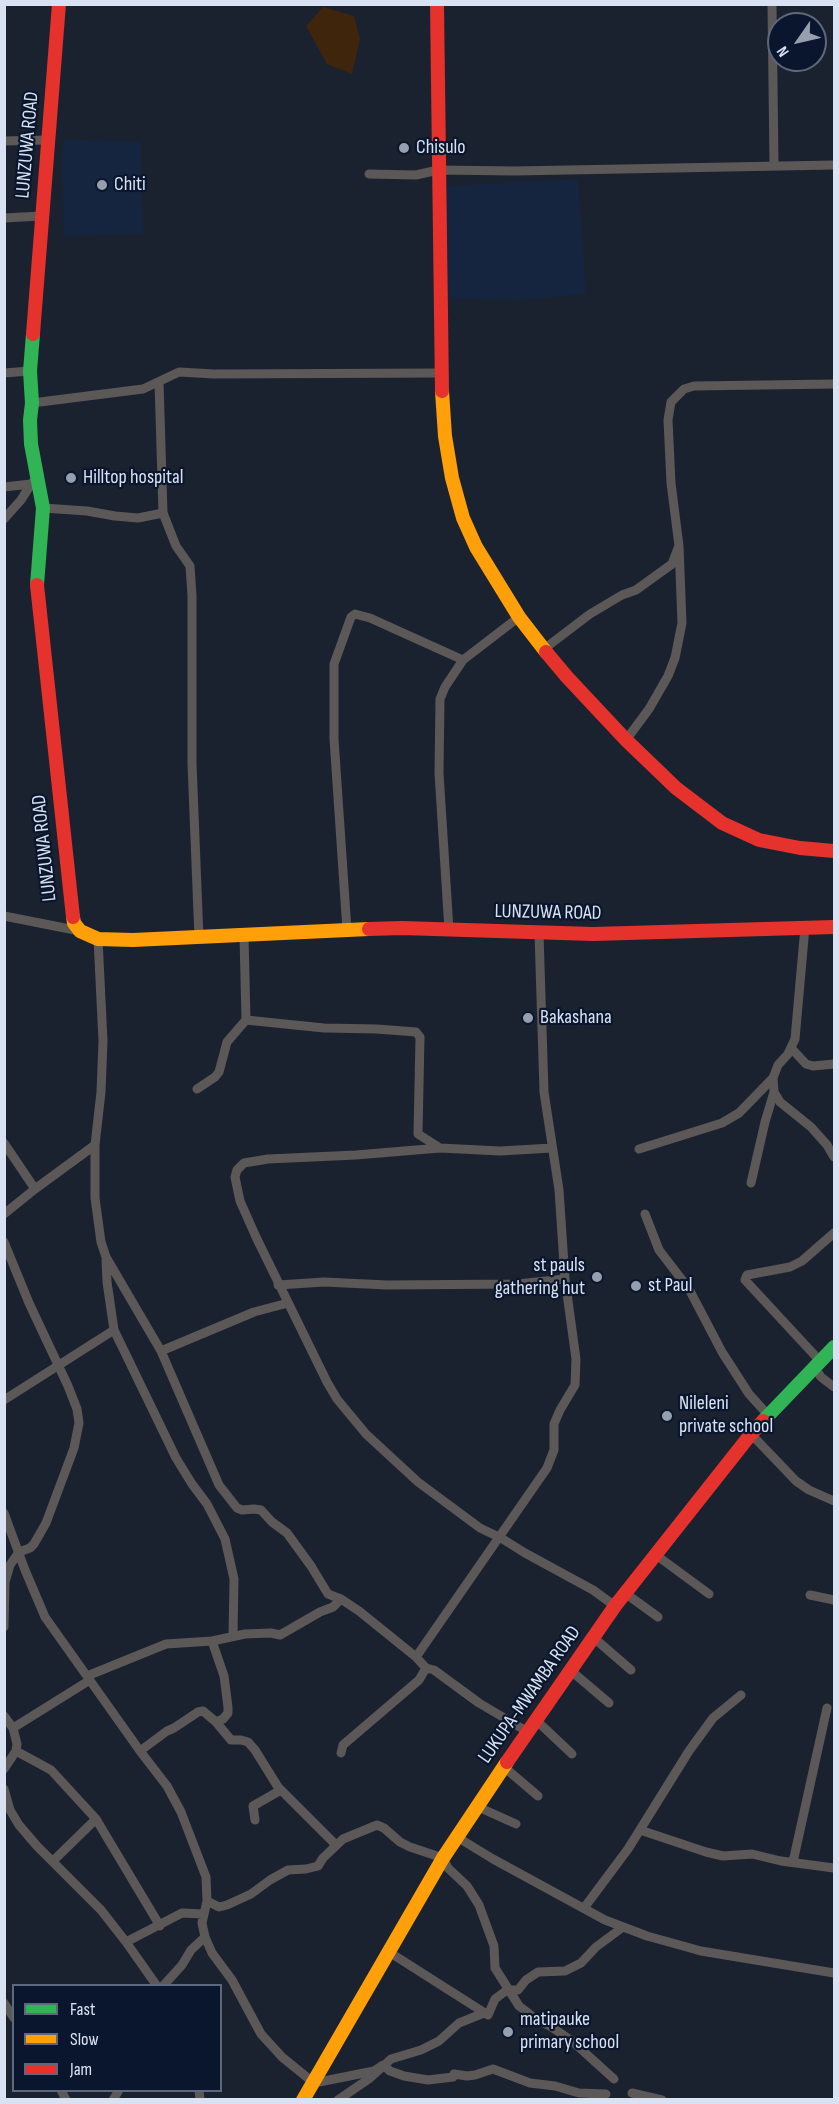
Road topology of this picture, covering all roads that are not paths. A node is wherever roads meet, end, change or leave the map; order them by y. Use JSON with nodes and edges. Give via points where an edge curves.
{"nodes":[{"id":1,"x":59,"y":4,"type":"edge"},
{"id":2,"x":437,"y":4,"type":"edge"},
{"id":3,"x":772,"y":4,"type":"edge"},
{"id":4,"x":49,"y":140,"type":"junction"},
{"id":5,"x":4,"y":141,"type":"edge"},
{"id":6,"x":774,"y":165,"type":"junction"},
{"id":7,"x":834,"y":165,"type":"edge"},
{"id":8,"x":438,"y":170,"type":"junction"},
{"id":9,"x":369,"y":174,"type":"dead end"},
{"id":10,"x":41,"y":216,"type":"junction"},
{"id":11,"x":4,"y":218,"type":"edge"},
{"id":12,"x":30,"y":371,"type":"junction"},
{"id":13,"x":4,"y":373,"type":"edge"},
{"id":14,"x":441,"y":373,"type":"junction"},
{"id":15,"x":159,"y":382,"type":"junction"},
{"id":16,"x":834,"y":384,"type":"edge"},
{"id":17,"x":32,"y":403,"type":"junction"},
{"id":18,"x":34,"y":481,"type":"junction"},
{"id":19,"x":4,"y":487,"type":"edge"},
{"id":20,"x":43,"y":508,"type":"junction"},
{"id":21,"x":163,"y":513,"type":"junction"},
{"id":22,"x":4,"y":519,"type":"edge"},
{"id":23,"x":679,"y":546,"type":"junction"},
{"id":24,"x":519,"y":617,"type":"junction"},
{"id":25,"x":544,"y":649,"type":"junction"},
{"id":26,"x":463,"y":660,"type":"junction"},
{"id":27,"x":626,"y":740,"type":"junction"},
{"id":28,"x":834,"y":851,"type":"edge"},
{"id":29,"x":4,"y":916,"type":"edge"},
{"id":30,"x":805,"y":927,"type":"junction"},
{"id":31,"x":834,"y":927,"type":"edge"},
{"id":32,"x":347,"y":930,"type":"junction"},
{"id":33,"x":449,"y":930,"type":"junction"},
{"id":34,"x":80,"y":931,"type":"junction"},
{"id":35,"x":539,"y":933,"type":"junction"},
{"id":36,"x":244,"y":936,"type":"junction"},
{"id":37,"x":200,"y":938,"type":"junction"},
{"id":38,"x":98,"y":939,"type":"junction"},
{"id":39,"x":246,"y":1020,"type":"junction"},
{"id":40,"x":792,"y":1049,"type":"junction"},
{"id":41,"x":834,"y":1064,"type":"edge"},
{"id":42,"x":773,"y":1078,"type":"junction"},
{"id":43,"x":197,"y":1089,"type":"dead end"},
{"id":44,"x":774,"y":1092,"type":"junction"},
{"id":45,"x":4,"y":1143,"type":"edge"},
{"id":46,"x":95,"y":1145,"type":"junction"},
{"id":47,"x":440,"y":1148,"type":"junction"},
{"id":48,"x":552,"y":1148,"type":"junction"},
{"id":49,"x":639,"y":1149,"type":"dead end"},
{"id":50,"x":834,"y":1156,"type":"edge"},
{"id":51,"x":751,"y":1183,"type":"dead end"},
{"id":52,"x":35,"y":1189,"type":"junction"},
{"id":53,"x":4,"y":1214,"type":"edge"},
{"id":54,"x":645,"y":1214,"type":"dead end"},
{"id":55,"x":834,"y":1233,"type":"edge"},
{"id":56,"x":4,"y":1242,"type":"edge"},
{"id":57,"x":106,"y":1257,"type":"junction"},
{"id":58,"x":565,"y":1279,"type":"junction"},
{"id":59,"x":278,"y":1284,"type":"junction"},
{"id":60,"x":288,"y":1302,"type":"junction"},
{"id":61,"x":114,"y":1330,"type":"junction"},
{"id":62,"x":834,"y":1347,"type":"edge"},
{"id":63,"x":161,"y":1351,"type":"junction"},
{"id":64,"x":818,"y":1364,"type":"junction"},
{"id":65,"x":59,"y":1365,"type":"junction"},
{"id":66,"x":834,"y":1387,"type":"edge"},
{"id":67,"x":4,"y":1400,"type":"edge"},
{"id":68,"x":769,"y":1416,"type":"junction"},
{"id":69,"x":752,"y":1434,"type":"junction"},
{"id":70,"x":834,"y":1501,"type":"edge"},
{"id":71,"x":4,"y":1513,"type":"edge"},
{"id":72,"x":501,"y":1538,"type":"junction"},
{"id":73,"x":19,"y":1552,"type":"junction"},
{"id":74,"x":656,"y":1555,"type":"junction"},
{"id":75,"x":625,"y":1593,"type":"junction"},
{"id":76,"x":709,"y":1594,"type":"dead end"},
{"id":77,"x":810,"y":1595,"type":"dead end"},
{"id":78,"x":341,"y":1599,"type":"junction"},
{"id":79,"x":834,"y":1600,"type":"edge"},
{"id":80,"x":615,"y":1606,"type":"junction"},
{"id":81,"x":658,"y":1617,"type":"dead end"},
{"id":82,"x":4,"y":1627,"type":"edge"},
{"id":83,"x":233,"y":1636,"type":"junction"},
{"id":84,"x":594,"y":1638,"type":"junction"},
{"id":85,"x":212,"y":1641,"type":"junction"},
{"id":86,"x":416,"y":1657,"type":"junction"},
{"id":87,"x":426,"y":1668,"type":"junction"},
{"id":88,"x":570,"y":1670,"type":"junction"},
{"id":89,"x":631,"y":1670,"type":"dead end"},
{"id":90,"x":88,"y":1678,"type":"junction"},
{"id":91,"x":741,"y":1695,"type":"dead end"},
{"id":92,"x":609,"y":1703,"type":"dead end"},
{"id":93,"x":827,"y":1708,"type":"dead end"},
{"id":94,"x":4,"y":1716,"type":"edge"},
{"id":95,"x":537,"y":1721,"type":"junction"},
{"id":96,"x":216,"y":1722,"type":"junction"},
{"id":97,"x":13,"y":1728,"type":"junction"},
{"id":98,"x":528,"y":1732,"type":"junction"},
{"id":99,"x":16,"y":1751,"type":"junction"},
{"id":100,"x":140,"y":1751,"type":"junction"},
{"id":101,"x":341,"y":1753,"type":"dead end"},
{"id":102,"x":572,"y":1754,"type":"dead end"},
{"id":103,"x":504,"y":1767,"type":"junction"},
{"id":104,"x":4,"y":1769,"type":"edge"},
{"id":105,"x":4,"y":1789,"type":"edge"},
{"id":106,"x":281,"y":1791,"type":"junction"},
{"id":107,"x":538,"y":1796,"type":"dead end"},
{"id":108,"x":476,"y":1806,"type":"junction"},
{"id":109,"x":96,"y":1819,"type":"junction"},
{"id":110,"x":255,"y":1820,"type":"dead end"},
{"id":111,"x":516,"y":1824,"type":"dead end"},
{"id":112,"x":640,"y":1830,"type":"junction"},
{"id":113,"x":457,"y":1838,"type":"junction"},
{"id":114,"x":336,"y":1845,"type":"junction"},
{"id":115,"x":443,"y":1858,"type":"junction"},
{"id":116,"x":53,"y":1861,"type":"junction"},
{"id":117,"x":793,"y":1863,"type":"junction"},
{"id":118,"x":834,"y":1868,"type":"edge"},
{"id":119,"x":207,"y":1900,"type":"junction"},
{"id":120,"x":584,"y":1908,"type":"junction"},
{"id":121,"x":204,"y":1914,"type":"junction"},
{"id":122,"x":160,"y":1926,"type":"junction"},
{"id":123,"x":623,"y":1927,"type":"junction"},
{"id":124,"x":205,"y":1937,"type":"junction"},
{"id":125,"x":126,"y":1942,"type":"junction"},
{"id":126,"x":389,"y":1952,"type":"junction"},
{"id":127,"x":834,"y":1973,"type":"edge"},
{"id":128,"x":156,"y":1984,"type":"edge"},
{"id":129,"x":165,"y":1984,"type":"edge"},
{"id":130,"x":507,"y":1990,"type":"junction"},
{"id":131,"x":484,"y":2013,"type":"junction"},
{"id":132,"x":382,"y":2065,"type":"junction"},
{"id":133,"x":614,"y":2079,"type":"dead end"},
{"id":134,"x":314,"y":2083,"type":"junction"},
{"id":135,"x":632,"y":2093,"type":"dead end"},
{"id":136,"x":606,"y":2094,"type":"dead end"},
{"id":137,"x":303,"y":2100,"type":"edge"},
{"id":138,"x":338,"y":2100,"type":"edge"},
{"id":139,"x":662,"y":2100,"type":"edge"}],
"edges":[{"from":1,"to":4,"type":"street","name":"LUNZUWA ROAD"},
{"from":2,"to":8,"type":"street"},
{"from":3,"to":6,"type":"street"},
{"from":4,"to":5,"type":"street"},
{"from":4,"to":10,"type":"street","name":"LUNZUWA ROAD"},
{"from":6,"to":7,"type":"street"},
{"from":6,"to":8,"type":"street"},
{"from":8,"to":9,"type":"street","via":[[422,175]]},
{"from":8,"to":14,"type":"street"},
{"from":10,"to":11,"type":"street"},
{"from":10,"to":12,"type":"street","name":"LUNZUWA ROAD"},
{"from":12,"to":13,"type":"street"},
{"from":12,"to":17,"type":"street","name":"LUNZUWA ROAD"},
{"from":14,"to":15,"type":"street","via":[[179,372]]},
{"from":14,"to":24,"type":"street","via":[[445,436],[463,518]]},
{"from":15,"to":17,"type":"street","via":[[131,391]]},
{"from":15,"to":21,"type":"street"},
{"from":16,"to":23,"type":"street","via":[[694,386],[677,394],[671,402],[668,420]]},
{"from":17,"to":18,"type":"street","name":"LUNZUWA ROAD"},
{"from":18,"to":19,"type":"street"},
{"from":18,"to":20,"type":"street","name":"LUNZUWA ROAD"},
{"from":18,"to":22,"type":"street"},
{"from":20,"to":21,"type":"street","via":[[138,518]]},
{"from":20,"to":34,"type":"street","name":"LUNZUWA ROAD","via":[[38,583],[44,657],[72,914]]},
{"from":21,"to":37,"type":"street","via":[[176,546],[190,566],[192,764]]},
{"from":23,"to":25,"type":"street","via":[[672,564],[636,590],[590,614]]},
{"from":23,"to":27,"type":"street","via":[[682,616],[675,658],[649,709]]},
{"from":24,"to":25,"type":"street"},
{"from":24,"to":26,"type":"street"},
{"from":25,"to":27,"type":"street"},
{"from":26,"to":32,"type":"street","via":[[370,618],[355,614],[351,617],[334,664],[334,739]]},
{"from":26,"to":33,"type":"street","via":[[445,687],[439,714]]},
{"from":27,"to":28,"type":"street","via":[[676,788],[722,823],[759,840]]},
{"from":29,"to":34,"type":"street"},
{"from":30,"to":31,"type":"street","name":"LUNZUWA ROAD"},
{"from":30,"to":35,"type":"street","name":"LUNZUWA ROAD"},
{"from":30,"to":40,"type":"street"},
{"from":32,"to":33,"type":"street","name":"LUNZUWA ROAD"},
{"from":32,"to":36,"type":"street","name":"LUNZUWA ROAD"},
{"from":33,"to":35,"type":"street","name":"LUNZUWA ROAD"},
{"from":34,"to":38,"type":"street","name":"LUNZUWA ROAD"},
{"from":35,"to":48,"type":"street","via":[[544,1092]]},
{"from":36,"to":37,"type":"street","name":"LUNZUWA ROAD"},
{"from":36,"to":39,"type":"street"},
{"from":37,"to":38,"type":"street","name":"LUNZUWA ROAD"},
{"from":38,"to":46,"type":"street","via":[[103,1041]]},
{"from":39,"to":43,"type":"street","via":[[227,1042],[219,1072]]},
{"from":39,"to":47,"type":"street","via":[[416,1032],[420,1037],[418,1134]]},
{"from":40,"to":41,"type":"street","via":[[806,1064]]},
{"from":40,"to":42,"type":"street"},
{"from":42,"to":44,"type":"street"},
{"from":42,"to":49,"type":"street","via":[[740,1113],[722,1123]]},
{"from":44,"to":50,"type":"street","via":[[780,1102],[811,1127]]},
{"from":44,"to":51,"type":"street"},
{"from":45,"to":52,"type":"street"},
{"from":46,"to":52,"type":"street"},
{"from":46,"to":57,"type":"street","via":[[97,1226]]},
{"from":47,"to":48,"type":"street"},
{"from":47,"to":59,"type":"street","via":[[267,1159],[244,1164],[235,1177],[237,1190]]},
{"from":48,"to":58,"type":"street","via":[[560,1190]]},
{"from":52,"to":53,"type":"street"},
{"from":54,"to":68,"type":"street","via":[[659,1250],[689,1289],[749,1394]]},
{"from":55,"to":64,"type":"street","via":[[790,1267],[747,1275],[745,1279]]},
{"from":56,"to":65,"type":"street"},
{"from":57,"to":61,"type":"street"},
{"from":57,"to":63,"type":"street"},
{"from":58,"to":59,"type":"street","via":[[518,1284]]},
{"from":58,"to":72,"type":"street","via":[[576,1359],[575,1385],[554,1424],[551,1461]]},
{"from":59,"to":60,"type":"street"},
{"from":60,"to":63,"type":"street"},
{"from":60,"to":72,"type":"street","via":[[337,1399],[366,1434],[444,1503]]},
{"from":61,"to":65,"type":"street"},
{"from":61,"to":83,"type":"street","via":[[176,1458],[207,1503],[225,1539],[234,1579]]},
{"from":62,"to":64,"type":"street","name":"LUKUPA-MWAMBA ROAD"},
{"from":63,"to":78,"type":"street","via":[[206,1459],[227,1498],[242,1510],[261,1510],[286,1533],[328,1594]]},
{"from":64,"to":66,"type":"street","via":[[821,1377]]},
{"from":64,"to":68,"type":"street","name":"LUKUPA-MWAMBA ROAD"},
{"from":65,"to":67,"type":"street"},
{"from":65,"to":73,"type":"street","via":[[77,1408],[79,1432],[46,1523],[30,1548]]},
{"from":68,"to":69,"type":"street","name":"LUKUPA-MWAMBA ROAD"},
{"from":69,"to":70,"type":"street","via":[[796,1481]]},
{"from":69,"to":74,"type":"street","name":"LUKUPA-MWAMBA ROAD"},
{"from":71,"to":73,"type":"street"},
{"from":72,"to":80,"type":"street"},
{"from":72,"to":86,"type":"street"},
{"from":73,"to":82,"type":"street","via":[[5,1582]]},
{"from":73,"to":90,"type":"street","via":[[39,1607]]},
{"from":74,"to":75,"type":"street","name":"LUKUPA-MWAMBA ROAD"},
{"from":74,"to":76,"type":"street"},
{"from":75,"to":80,"type":"street","name":"LUKUPA-MWAMBA ROAD"},
{"from":75,"to":81,"type":"street"},
{"from":77,"to":79,"type":"street"},
{"from":78,"to":83,"type":"street","via":[[280,1635]]},
{"from":78,"to":86,"type":"street"},
{"from":80,"to":84,"type":"street","name":"LUKUPA-MWAMBA ROAD"},
{"from":83,"to":85,"type":"street"},
{"from":84,"to":88,"type":"street","name":"LUKUPA-MWAMBA ROAD"},
{"from":84,"to":89,"type":"street"},
{"from":85,"to":90,"type":"street","via":[[166,1644]]},
{"from":85,"to":96,"type":"street","via":[[224,1676],[228,1707],[224,1719]]},
{"from":86,"to":87,"type":"street"},
{"from":87,"to":98,"type":"street"},
{"from":87,"to":101,"type":"street","via":[[419,1680],[343,1745]]},
{"from":88,"to":92,"type":"street"},
{"from":88,"to":95,"type":"street","name":"LUKUPA-MWAMBA ROAD"},
{"from":90,"to":97,"type":"street"},
{"from":90,"to":100,"type":"street"},
{"from":91,"to":112,"type":"street","via":[[713,1718]]},
{"from":93,"to":117,"type":"street"},
{"from":94,"to":97,"type":"street"},
{"from":95,"to":98,"type":"street","name":"LUKUPA-MWAMBA ROAD"},
{"from":95,"to":102,"type":"street"},
{"from":96,"to":100,"type":"street","via":[[198,1712]]},
{"from":96,"to":106,"type":"street","via":[[231,1740],[248,1742]]},
{"from":97,"to":99,"type":"street"},
{"from":98,"to":103,"type":"street","name":"LUKUPA-MWAMBA ROAD"},
{"from":99,"to":104,"type":"street"},
{"from":99,"to":109,"type":"street","via":[[51,1770]]},
{"from":100,"to":119,"type":"street","via":[[181,1812],[206,1877]]},
{"from":103,"to":107,"type":"street"},
{"from":103,"to":108,"type":"street","name":"LUKUPA-MWAMBA ROAD"},
{"from":105,"to":116,"type":"street","via":[[9,1810],[19,1825]]},
{"from":106,"to":110,"type":"street","via":[[253,1806]]},
{"from":106,"to":114,"type":"street"},
{"from":108,"to":111,"type":"street"},
{"from":108,"to":113,"type":"street","name":"LUKUPA-MWAMBA ROAD"},
{"from":109,"to":116,"type":"street"},
{"from":109,"to":122,"type":"street"},
{"from":112,"to":117,"type":"street","via":[[723,1856],[752,1854]]},
{"from":112,"to":120,"type":"street"},
{"from":113,"to":115,"type":"street","name":"LUKUPA-MWAMBA ROAD"},
{"from":113,"to":120,"type":"street"},
{"from":114,"to":115,"type":"street","via":[[377,1825],[410,1846]]},
{"from":114,"to":119,"type":"street","via":[[318,1866],[288,1870],[226,1905],[219,1907]]},
{"from":115,"to":126,"type":"street","name":"LUKUPA-MWAMBA ROAD"},
{"from":115,"to":130,"type":"street","via":[[479,1905],[494,1946],[495,1968]]},
{"from":116,"to":125,"type":"street"},
{"from":117,"to":118,"type":"street"},
{"from":119,"to":121,"type":"street"},
{"from":120,"to":123,"type":"street"},
{"from":121,"to":122,"type":"street","via":[[182,1913]]},
{"from":121,"to":124,"type":"street"},
{"from":122,"to":125,"type":"street"},
{"from":123,"to":127,"type":"street","via":[[701,1951]]},
{"from":123,"to":130,"type":"street","via":[[581,1963],[565,1971],[538,1972],[518,1990]]},
{"from":124,"to":129,"type":"street"},
{"from":124,"to":134,"type":"street","via":[[261,2034]]},
{"from":125,"to":128,"type":"street"},
{"from":126,"to":131,"type":"street"},
{"from":126,"to":134,"type":"street","name":"LUKUPA-MWAMBA ROAD"},
{"from":130,"to":131,"type":"street","via":[[495,1999],[488,2015]]},
{"from":130,"to":133,"type":"street","via":[[519,2006],[572,2041]]},
{"from":131,"to":132,"type":"street","via":[[459,2023],[439,2041]]},
{"from":132,"to":134,"type":"street","via":[[374,2071]]},
{"from":132,"to":136,"type":"street","via":[[390,2071],[428,2080],[493,2069],[530,2084]]},
{"from":132,"to":138,"type":"street"},
{"from":134,"to":137,"type":"street","name":"LUKUPA-MWAMBA ROAD"},
{"from":135,"to":139,"type":"street"}]}
